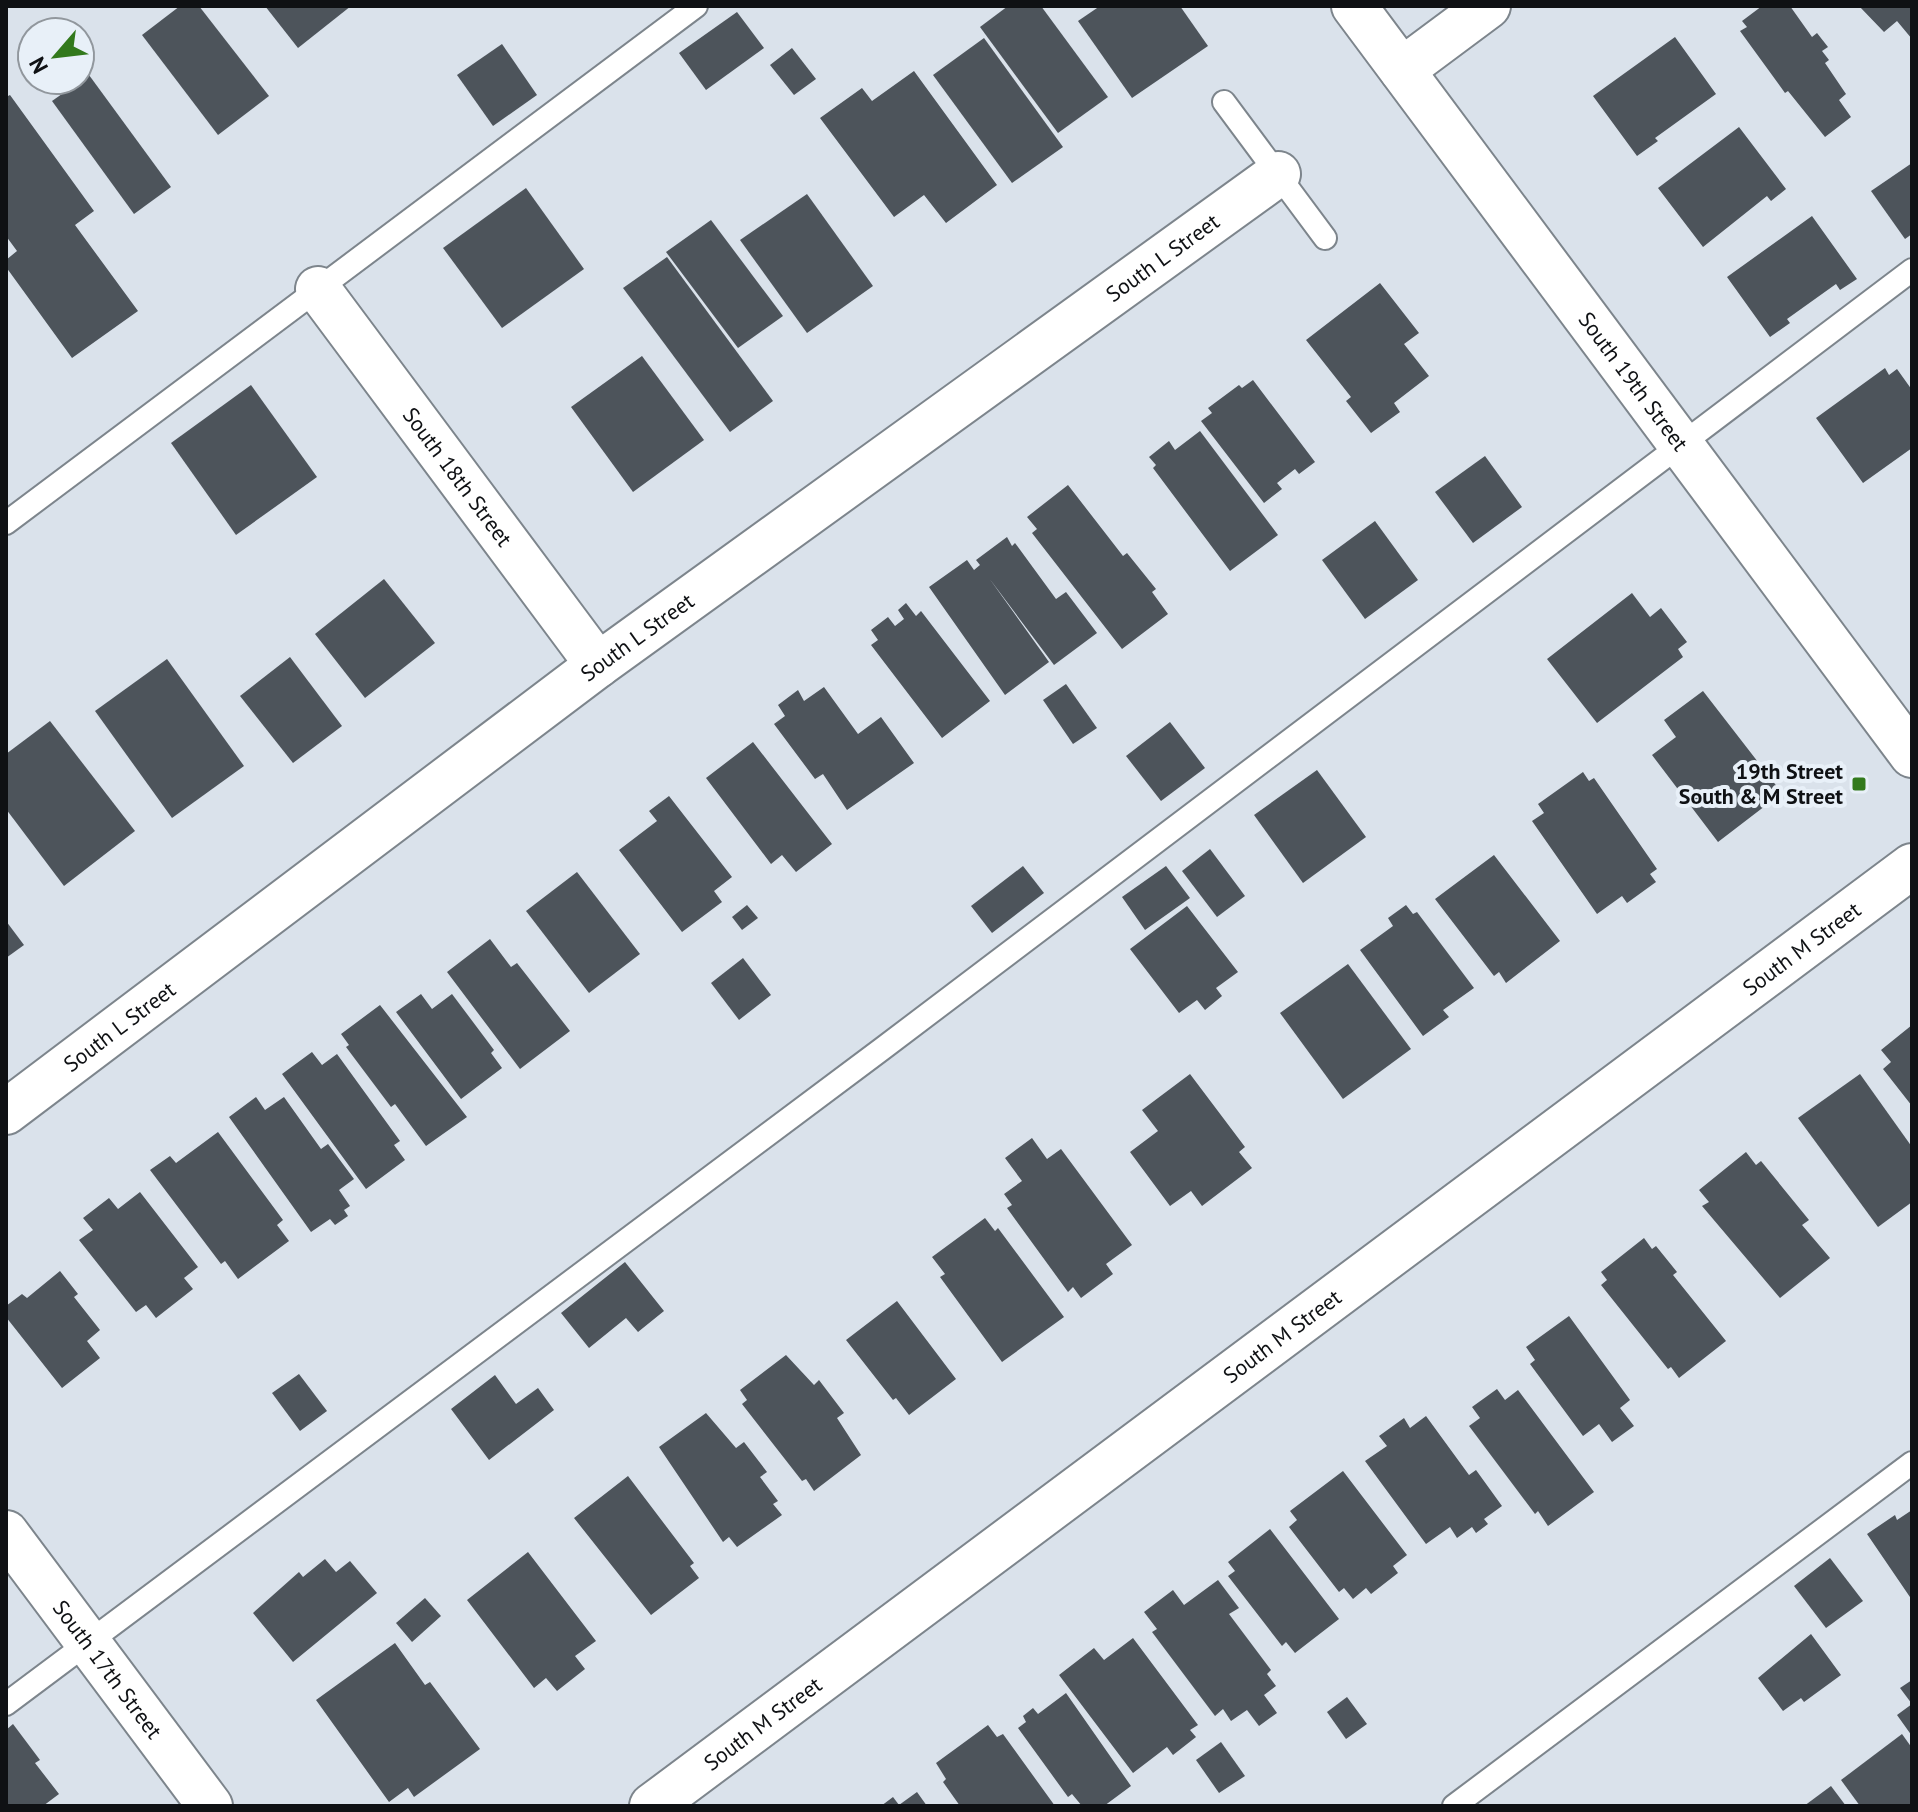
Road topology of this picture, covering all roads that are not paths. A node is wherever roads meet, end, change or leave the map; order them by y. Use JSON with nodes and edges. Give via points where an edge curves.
{"nodes":[{"id":1,"x":696,"y":6,"type":"edge"},
{"id":2,"x":1354,"y":6,"type":"edge"},
{"id":3,"x":1488,"y":6,"type":"edge"},
{"id":4,"x":1402,"y":70,"type":"junction"},
{"id":5,"x":1224,"y":102,"type":"dead end"},
{"id":6,"x":1278,"y":174,"type":"junction"},
{"id":7,"x":1325,"y":238,"type":"dead end"},
{"id":8,"x":1912,"y":270,"type":"edge"},
{"id":9,"x":318,"y":289,"type":"junction"},
{"id":10,"x":1679,"y":444,"type":"junction"},
{"id":11,"x":6,"y":523,"type":"edge"},
{"id":12,"x":598,"y":665,"type":"junction"},
{"id":13,"x":1912,"y":755,"type":"edge"},
{"id":14,"x":1912,"y":866,"type":"edge"},
{"id":15,"x":6,"y":1112,"type":"edge"},
{"id":16,"x":1912,"y":1463,"type":"edge"},
{"id":17,"x":6,"y":1533,"type":"edge"},
{"id":18,"x":88,"y":1642,"type":"junction"},
{"id":19,"x":6,"y":1704,"type":"edge"},
{"id":20,"x":210,"y":1806,"type":"edge"},
{"id":21,"x":652,"y":1806,"type":"edge"},
{"id":22,"x":1454,"y":1806,"type":"edge"}],
"edges":[{"from":1,"to":9,"type":"lane"},
{"from":2,"to":4,"type":"street","name":"South 19th Street"},
{"from":3,"to":4,"type":"street"},
{"from":4,"to":10,"type":"street","name":"South 19th Street"},
{"from":5,"to":6,"type":"lane"},
{"from":6,"to":7,"type":"lane"},
{"from":6,"to":12,"type":"street","name":"South L Street"},
{"from":8,"to":10,"type":"lane"},
{"from":9,"to":11,"type":"lane"},
{"from":9,"to":12,"type":"street","name":"South 18th Street"},
{"from":10,"to":13,"type":"street","name":"South 19th Street"},
{"from":10,"to":18,"type":"lane"},
{"from":12,"to":15,"type":"street","name":"South L Street"},
{"from":14,"to":21,"type":"street","name":"South M Street"},
{"from":16,"to":22,"type":"lane"},
{"from":17,"to":18,"type":"street","name":"South 17th Street"},
{"from":18,"to":19,"type":"lane"},
{"from":18,"to":20,"type":"street","name":"South 17th Street"}]}
